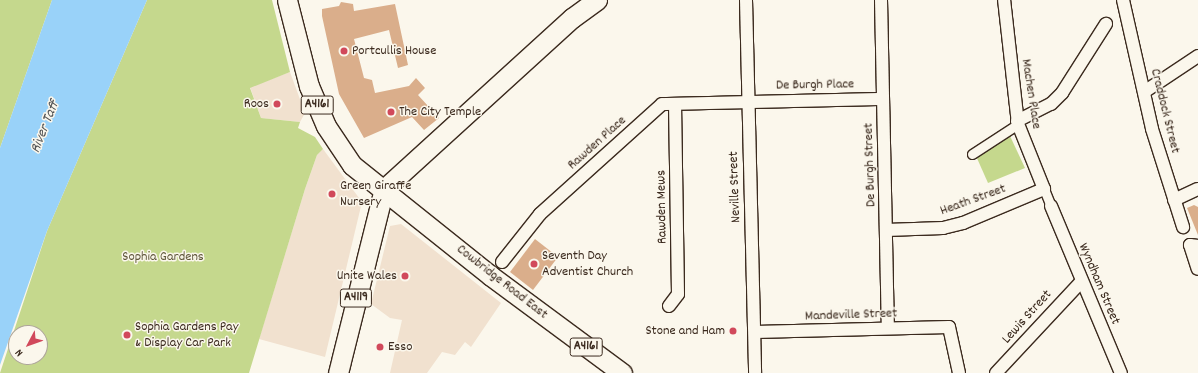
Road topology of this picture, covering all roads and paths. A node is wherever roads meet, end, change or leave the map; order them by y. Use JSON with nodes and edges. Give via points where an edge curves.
{"nodes":[{"id":1,"x":287,"y":0,"type":"edge"},
{"id":2,"x":299,"y":0,"type":"edge"},
{"id":3,"x":585,"y":0,"type":"edge"},
{"id":4,"x":597,"y":0,"type":"edge"},
{"id":5,"x":746,"y":0,"type":"edge"},
{"id":6,"x":881,"y":0,"type":"edge"},
{"id":7,"x":1004,"y":0,"type":"edge"},
{"id":8,"x":1123,"y":0,"type":"edge"},
{"id":9,"x":572,"y":18,"type":"junction"},
{"id":10,"x":1106,"y":24,"type":"dead end"},
{"id":11,"x":1198,"y":56,"type":"edge"},
{"id":12,"x":1144,"y":92,"type":"junction"},
{"id":13,"x":883,"y":99,"type":"junction"},
{"id":14,"x":748,"y":101,"type":"junction"},
{"id":15,"x":675,"y":104,"type":"junction"},
{"id":16,"x":1018,"y":122,"type":"junction"},
{"id":17,"x":972,"y":154,"type":"dead end"},
{"id":18,"x":384,"y":188,"type":"junction"},
{"id":19,"x":1044,"y":189,"type":"junction"},
{"id":20,"x":1198,"y":189,"type":"edge"},
{"id":21,"x":1174,"y":200,"type":"junction"},
{"id":22,"x":1051,"y":206,"type":"joint"},
{"id":23,"x":1183,"y":227,"type":"dead end"},
{"id":24,"x":886,"y":230,"type":"junction"},
{"id":25,"x":1194,"y":246,"type":"edge"},
{"id":26,"x":500,"y":265,"type":"dead end"},
{"id":27,"x":1198,"y":269,"type":"edge"},
{"id":28,"x":1081,"y":282,"type":"junction"},
{"id":29,"x":669,"y":306,"type":"dead end"},
{"id":30,"x":888,"y":328,"type":"junction"},
{"id":31,"x":755,"y":332,"type":"junction"},
{"id":32,"x":618,"y":371,"type":"edge"},
{"id":33,"x":338,"y":373,"type":"edge"},
{"id":34,"x":755,"y":373,"type":"edge"},
{"id":35,"x":959,"y":373,"type":"edge"},
{"id":36,"x":996,"y":373,"type":"edge"},
{"id":37,"x":1120,"y":373,"type":"edge"}],
"edges":[{"from":1,"to":18,"type":"main road","name":"Cowbridge Road East","number":"A4161","via":[[309,86],[326,126],[352,165],[364,178]]},
{"from":2,"to":18,"type":"main road","name":"Cowbridge Road East","number":"A4161","via":[[326,99],[348,140]]},
{"from":3,"to":9,"type":"main road"},
{"from":4,"to":9,"type":"main road"},
{"from":5,"to":14,"type":"street","name":"Neville Street"},
{"from":6,"to":13,"type":"street","name":"De Burgh Street"},
{"from":7,"to":16,"type":"street","name":"Machen Place"},
{"from":8,"to":12,"type":"street","name":"Craddock Street"},
{"from":9,"to":18,"type":"main road"},
{"from":10,"to":16,"type":"street","via":[[1062,93],[1051,104]]},
{"from":11,"to":12,"type":"street"},
{"from":12,"to":21,"type":"street","name":"Craddock Street"},
{"from":13,"to":14,"type":"street","name":"De Burgh Place"},
{"from":13,"to":24,"type":"street","name":"De Burgh Street"},
{"from":14,"to":15,"type":"street","name":"Rawden Place"},
{"from":14,"to":31,"type":"street","name":"Neville Street"},
{"from":15,"to":26,"type":"street","name":"Rawden Place","via":[[662,104],[540,214]]},
{"from":15,"to":29,"type":"street","name":"Rawden Mews","via":[[678,294]]},
{"from":16,"to":17,"type":"street"},
{"from":16,"to":19,"type":"street","name":"Machen Place"},
{"from":18,"to":32,"type":"main road","name":"Cowbridge Road East","number":"A4161","via":[[491,276]]},
{"from":18,"to":33,"type":"main road","number":"A4119"},
{"from":19,"to":22,"type":"street"},
{"from":19,"to":24,"type":"street","name":"Heath Street","via":[[963,223],[942,228]]},
{"from":20,"to":21,"type":"street"},
{"from":21,"to":23,"type":"street","name":"Craddock Street"},
{"from":22,"to":28,"type":"street","name":"Wyndham Street"},
{"from":24,"to":30,"type":"street","name":"De Burgh Street"},
{"from":25,"to":27,"type":"street"},
{"from":28,"to":36,"type":"street","name":"Lewis Street"},
{"from":28,"to":37,"type":"street","name":"Wyndham Street"},
{"from":30,"to":31,"type":"street","name":"Mandeville Street"},
{"from":30,"to":35,"type":"street","name":"Mandeville Street","via":[[949,327]]},
{"from":31,"to":34,"type":"street","name":"Neville Street"}]}
